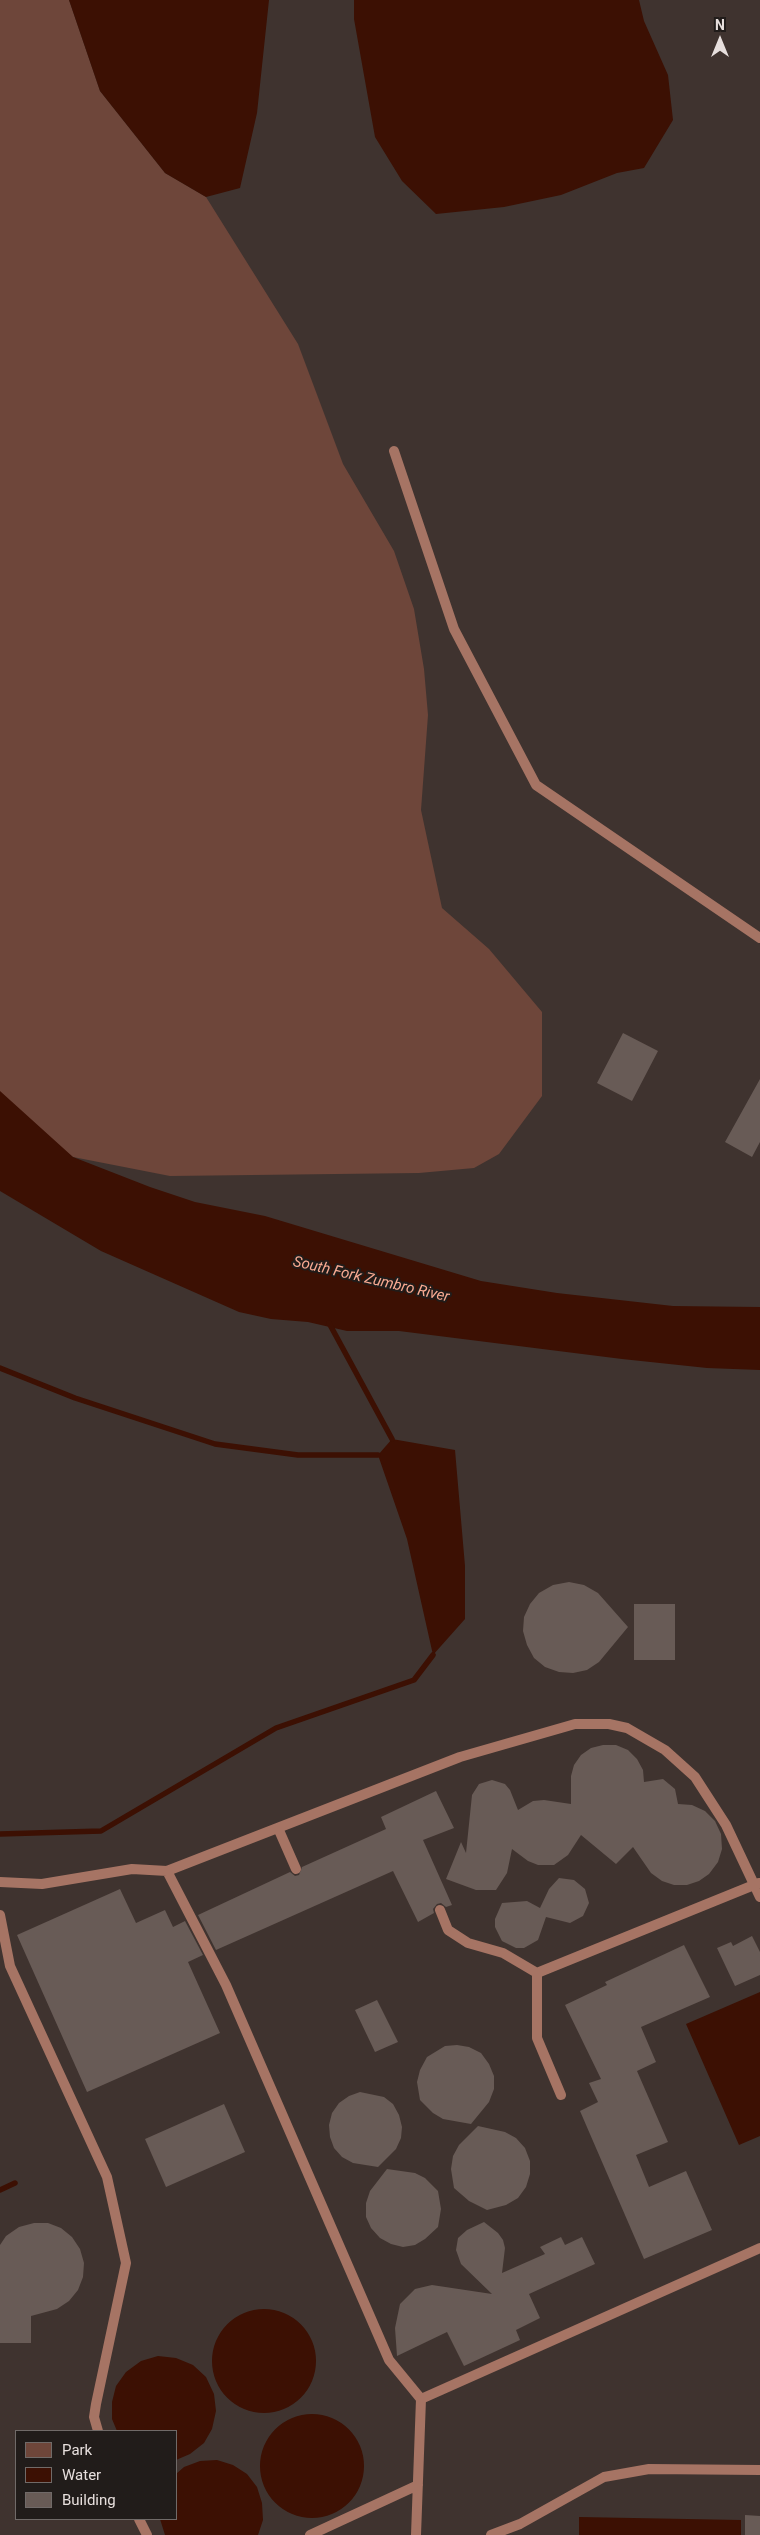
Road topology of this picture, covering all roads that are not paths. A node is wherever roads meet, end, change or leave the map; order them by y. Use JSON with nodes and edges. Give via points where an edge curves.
{"nodes":[{"id":1,"x":394,"y":451,"type":"dead end"},
{"id":2,"x":760,"y":938,"type":"edge"},
{"id":3,"x":278,"y":1828,"type":"junction"},
{"id":4,"x":296,"y":1869,"type":"dead end"},
{"id":5,"x":167,"y":1872,"type":"junction"},
{"id":6,"x":0,"y":1882,"type":"edge"},
{"id":7,"x":756,"y":1883,"type":"edge"},
{"id":8,"x":760,"y":1897,"type":"edge"},
{"id":9,"x":440,"y":1910,"type":"dead end"},
{"id":10,"x":0,"y":1915,"type":"edge"},
{"id":11,"x":537,"y":1973,"type":"junction"},
{"id":12,"x":562,"y":2095,"type":"dead end"},
{"id":13,"x":760,"y":2248,"type":"edge"},
{"id":14,"x":421,"y":2398,"type":"junction"},
{"id":15,"x":98,"y":2430,"type":"edge"},
{"id":16,"x":760,"y":2470,"type":"edge"},
{"id":17,"x":418,"y":2486,"type":"junction"},
{"id":18,"x":140,"y":2520,"type":"edge"},
{"id":19,"x":147,"y":2535,"type":"edge"},
{"id":20,"x":310,"y":2535,"type":"edge"},
{"id":21,"x":416,"y":2535,"type":"edge"},
{"id":22,"x":491,"y":2535,"type":"edge"}],
"edges":[{"from":1,"to":2,"type":"lane","via":[[454,628],[536,785]]},
{"from":3,"to":4,"type":"lane"},
{"from":3,"to":5,"type":"lane"},
{"from":3,"to":7,"type":"lane","via":[[460,1757],[576,1724],[610,1724],[627,1728],[665,1750],[695,1777],[726,1825]]},
{"from":5,"to":6,"type":"lane","via":[[132,1869],[42,1884]]},
{"from":5,"to":14,"type":"lane","via":[[226,1985],[389,2360]]},
{"from":7,"to":8,"type":"lane"},
{"from":7,"to":11,"type":"lane"},
{"from":9,"to":11,"type":"lane","via":[[448,1930],[468,1943],[503,1953]]},
{"from":10,"to":15,"type":"lane","via":[[10,1966],[107,2177],[126,2264],[96,2404],[94,2417]]},
{"from":11,"to":12,"type":"lane","via":[[537,2038]]},
{"from":13,"to":14,"type":"lane"},
{"from":14,"to":17,"type":"lane"},
{"from":16,"to":22,"type":"lane","via":[[649,2469],[604,2477],[520,2524]]},
{"from":17,"to":20,"type":"lane"},
{"from":17,"to":21,"type":"lane"},
{"from":18,"to":19,"type":"lane"}]}
